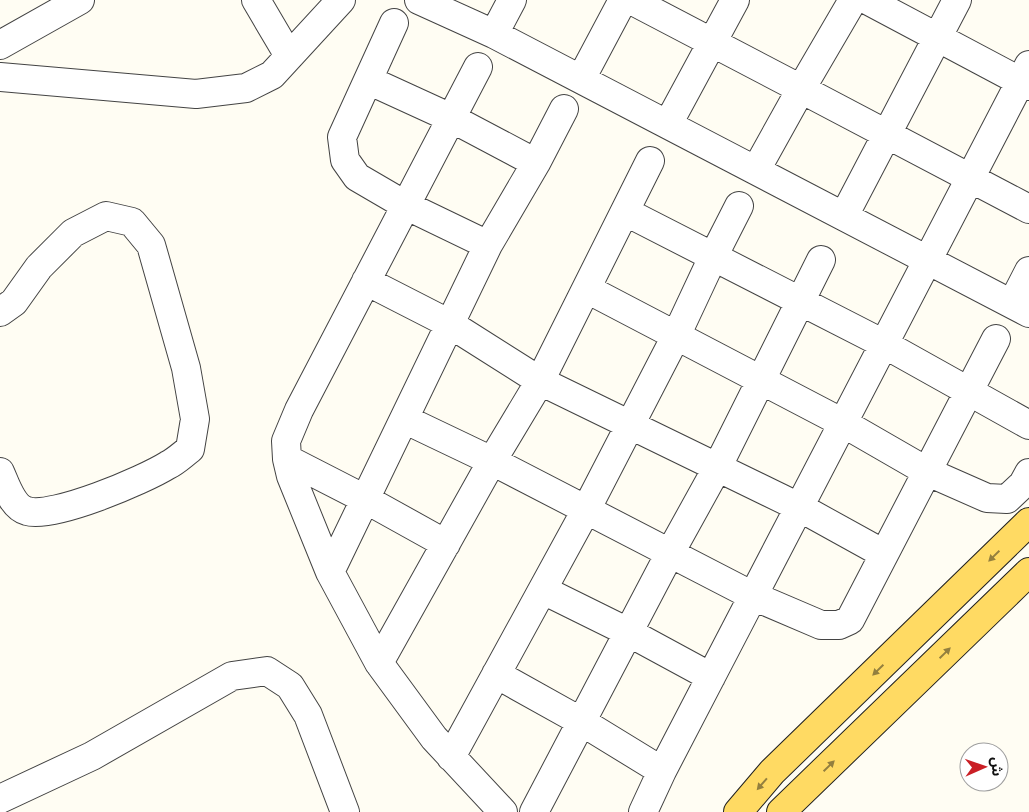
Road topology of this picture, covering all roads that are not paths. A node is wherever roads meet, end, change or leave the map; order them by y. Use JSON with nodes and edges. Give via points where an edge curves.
{"nodes":[{"id":1,"x":80,"y":0,"type":"edge"},
{"id":2,"x":256,"y":0,"type":"edge"},
{"id":3,"x":341,"y":0,"type":"edge"},
{"id":4,"x":419,"y":0,"type":"edge"},
{"id":5,"x":512,"y":0,"type":"edge"},
{"id":6,"x":623,"y":0,"type":"edge"},
{"id":7,"x":631,"y":0,"type":"edge"},
{"id":8,"x":735,"y":0,"type":"edge"},
{"id":9,"x":853,"y":0,"type":"edge"},
{"id":10,"x":867,"y":0,"type":"edge"},
{"id":11,"x":958,"y":0,"type":"edge"},
{"id":12,"x":394,"y":23,"type":"dead end"},
{"id":13,"x":494,"y":34,"type":"junction"},
{"id":14,"x":938,"y":38,"type":"junction"},
{"id":15,"x":712,"y":42,"type":"junction"},
{"id":16,"x":0,"y":45,"type":"edge"},
{"id":17,"x":289,"y":56,"type":"junction"},
{"id":18,"x":478,"y":67,"type":"dead end"},
{"id":19,"x":0,"y":77,"type":"edge"},
{"id":20,"x":1026,"y":77,"type":"edge"},
{"id":21,"x":581,"y":79,"type":"junction"},
{"id":22,"x":368,"y":80,"type":"junction"},
{"id":23,"x":801,"y":89,"type":"junction"},
{"id":24,"x":564,"y":109,"type":"dead end"},
{"id":25,"x":451,"y":118,"type":"junction"},
{"id":26,"x":668,"y":124,"type":"junction"},
{"id":27,"x":887,"y":134,"type":"junction"},
{"id":28,"x":650,"y":161,"type":"dead end"},
{"id":29,"x":536,"y":163,"type":"junction"},
{"id":30,"x":756,"y":170,"type":"junction"},
{"id":31,"x":970,"y":178,"type":"junction"},
{"id":32,"x":405,"y":205,"type":"junction"},
{"id":33,"x":739,"y":206,"type":"dead end"},
{"id":34,"x":1029,"y":209,"type":"edge"},
{"id":35,"x":626,"y":212,"type":"junction"},
{"id":36,"x":844,"y":216,"type":"junction"},
{"id":37,"x":488,"y":245,"type":"junction"},
{"id":38,"x":713,"y":257,"type":"junction"},
{"id":39,"x":928,"y":259,"type":"junction"},
{"id":40,"x":821,"y":260,"type":"dead end"},
{"id":41,"x":1029,"y":271,"type":"edge"},
{"id":42,"x":366,"y":281,"type":"junction"},
{"id":43,"x":587,"y":289,"type":"junction"},
{"id":44,"x":801,"y":302,"type":"junction"},
{"id":45,"x":1020,"y":308,"type":"edge"},
{"id":46,"x":0,"y":312,"type":"edge"},
{"id":47,"x":450,"y":324,"type":"junction"},
{"id":48,"x":676,"y":336,"type":"junction"},
{"id":49,"x":996,"y":339,"type":"dead end"},
{"id":50,"x":884,"y":344,"type":"junction"},
{"id":51,"x":761,"y":380,"type":"junction"},
{"id":52,"x":540,"y":382,"type":"junction"},
{"id":53,"x":970,"y":392,"type":"junction"},
{"id":54,"x":404,"y":418,"type":"junction"},
{"id":55,"x":843,"y":423,"type":"junction"},
{"id":56,"x":630,"y":425,"type":"junction"},
{"id":57,"x":1029,"y":425,"type":"edge"},
{"id":58,"x":287,"y":459,"type":"junction"},
{"id":59,"x":492,"y":461,"type":"junction"},
{"id":60,"x":717,"y":468,"type":"junction"},
{"id":61,"x":0,"y":472,"type":"edge"},
{"id":62,"x":928,"y":472,"type":"junction"},
{"id":63,"x":1029,"y":473,"type":"edge"},
{"id":64,"x":365,"y":499,"type":"junction"},
{"id":65,"x":799,"y":508,"type":"junction"},
{"id":66,"x":586,"y":510,"type":"junction"},
{"id":67,"x":1026,"y":530,"type":"edge"},
{"id":68,"x":446,"y":544,"type":"junction"},
{"id":69,"x":670,"y":553,"type":"junction"},
{"id":70,"x":884,"y":554,"type":"junction"},
{"id":71,"x":330,"y":572,"type":"junction"},
{"id":72,"x":1029,"y":572,"type":"edge"},
{"id":73,"x":543,"y":590,"type":"junction"},
{"id":74,"x":753,"y":596,"type":"junction"},
{"id":75,"x":628,"y":632,"type":"junction"},
{"id":76,"x":379,"y":663,"type":"junction"},
{"id":77,"x":496,"y":674,"type":"junction"},
{"id":78,"x":711,"y":677,"type":"junction"},
{"id":79,"x":582,"y":722,"type":"junction"},
{"id":80,"x":451,"y":756,"type":"junction"},
{"id":81,"x":662,"y":772,"type":"junction"},
{"id":82,"x":0,"y":799,"type":"edge"},
{"id":83,"x":345,"y":812,"type":"edge"},
{"id":84,"x":503,"y":812,"type":"edge"},
{"id":85,"x":534,"y":812,"type":"edge"},
{"id":86,"x":643,"y":812,"type":"edge"},
{"id":87,"x":738,"y":812,"type":"edge"},
{"id":88,"x":781,"y":812,"type":"edge"}],
"edges":[{"from":1,"to":16,"type":"street"},
{"from":2,"to":17,"type":"street"},
{"from":3,"to":17,"type":"street"},
{"from":4,"to":13,"type":"street"},
{"from":5,"to":13,"type":"street"},
{"from":6,"to":21,"type":"street"},
{"from":7,"to":15,"type":"street"},
{"from":8,"to":15,"type":"street"},
{"from":9,"to":23,"type":"street"},
{"from":10,"to":14,"type":"street"},
{"from":11,"to":14,"type":"street"},
{"from":12,"to":22,"type":"street"},
{"from":13,"to":21,"type":"street"},
{"from":14,"to":20,"type":"street"},
{"from":14,"to":27,"type":"street"},
{"from":15,"to":23,"type":"street"},
{"from":15,"to":26,"type":"street"},
{"from":17,"to":19,"type":"street","via":[[272,75],[246,88],[196,94]]},
{"from":18,"to":25,"type":"street"},
{"from":20,"to":31,"type":"street"},
{"from":21,"to":26,"type":"street"},
{"from":22,"to":25,"type":"street"},
{"from":22,"to":32,"type":"street","via":[[342,137],[345,160],[356,177]]},
{"from":23,"to":27,"type":"street"},
{"from":23,"to":30,"type":"street"},
{"from":24,"to":29,"type":"street"},
{"from":25,"to":29,"type":"street"},
{"from":25,"to":32,"type":"street"},
{"from":26,"to":30,"type":"street"},
{"from":27,"to":31,"type":"street"},
{"from":27,"to":36,"type":"street"},
{"from":28,"to":35,"type":"street"},
{"from":29,"to":37,"type":"street"},
{"from":30,"to":36,"type":"street"},
{"from":31,"to":34,"type":"street"},
{"from":31,"to":39,"type":"street"},
{"from":32,"to":37,"type":"street"},
{"from":32,"to":42,"type":"street"},
{"from":33,"to":38,"type":"street"},
{"from":35,"to":38,"type":"street"},
{"from":35,"to":43,"type":"street"},
{"from":36,"to":39,"type":"street"},
{"from":37,"to":47,"type":"street"},
{"from":38,"to":44,"type":"street"},
{"from":38,"to":48,"type":"street"},
{"from":39,"to":45,"type":"street"},
{"from":39,"to":50,"type":"street"},
{"from":40,"to":44,"type":"street"},
{"from":41,"to":45,"type":"street"},
{"from":42,"to":47,"type":"street"},
{"from":42,"to":58,"type":"street","via":[[299,410],[286,441]]},
{"from":43,"to":48,"type":"street"},
{"from":43,"to":52,"type":"street"},
{"from":44,"to":50,"type":"street"},
{"from":44,"to":51,"type":"street"},
{"from":46,"to":61,"type":"street","via":[[14,302],[39,267],[73,233],[106,216],[132,222],[151,245],[186,368],[195,419],[190,449],[168,466],[122,488],[59,510],[26,511],[14,502]]},
{"from":47,"to":52,"type":"street"},
{"from":47,"to":54,"type":"street"},
{"from":48,"to":51,"type":"street"},
{"from":48,"to":56,"type":"street"},
{"from":49,"to":53,"type":"street"},
{"from":50,"to":53,"type":"street"},
{"from":50,"to":55,"type":"street"},
{"from":51,"to":55,"type":"street"},
{"from":51,"to":60,"type":"street"},
{"from":52,"to":56,"type":"street"},
{"from":52,"to":59,"type":"street"},
{"from":53,"to":57,"type":"street"},
{"from":53,"to":62,"type":"street"},
{"from":54,"to":59,"type":"street"},
{"from":54,"to":64,"type":"street"},
{"from":55,"to":62,"type":"street"},
{"from":55,"to":65,"type":"street"},
{"from":56,"to":60,"type":"street"},
{"from":56,"to":66,"type":"street"},
{"from":58,"to":64,"type":"street"},
{"from":58,"to":71,"type":"street"},
{"from":59,"to":66,"type":"street"},
{"from":59,"to":68,"type":"street"},
{"from":60,"to":65,"type":"street"},
{"from":60,"to":69,"type":"street"},
{"from":62,"to":63,"type":"street","via":[[987,498],[1007,499],[1023,484]]},
{"from":62,"to":70,"type":"street"},
{"from":64,"to":68,"type":"street"},
{"from":64,"to":71,"type":"street"},
{"from":65,"to":70,"type":"street"},
{"from":65,"to":74,"type":"street"},
{"from":66,"to":69,"type":"street"},
{"from":66,"to":73,"type":"street"},
{"from":67,"to":87,"type":"main road","one_way":true,"via":[[772,772]]},
{"from":68,"to":76,"type":"street"},
{"from":69,"to":74,"type":"street"},
{"from":69,"to":75,"type":"street"},
{"from":70,"to":74,"type":"street","via":[[850,620],[839,625],[821,626]]},
{"from":71,"to":76,"type":"street"},
{"from":88,"to":72,"type":"main road","one_way":true},
{"from":73,"to":75,"type":"street"},
{"from":73,"to":77,"type":"street"},
{"from":74,"to":78,"type":"street"},
{"from":75,"to":78,"type":"street"},
{"from":75,"to":79,"type":"street"},
{"from":76,"to":80,"type":"street"},
{"from":77,"to":79,"type":"street"},
{"from":77,"to":80,"type":"street"},
{"from":78,"to":81,"type":"street"},
{"from":79,"to":81,"type":"street"},
{"from":79,"to":85,"type":"street"},
{"from":80,"to":84,"type":"street"},
{"from":81,"to":86,"type":"street"},
{"from":82,"to":83,"type":"street","via":[[92,756],[232,676],[267,670],[290,686],[308,715]]}]}
